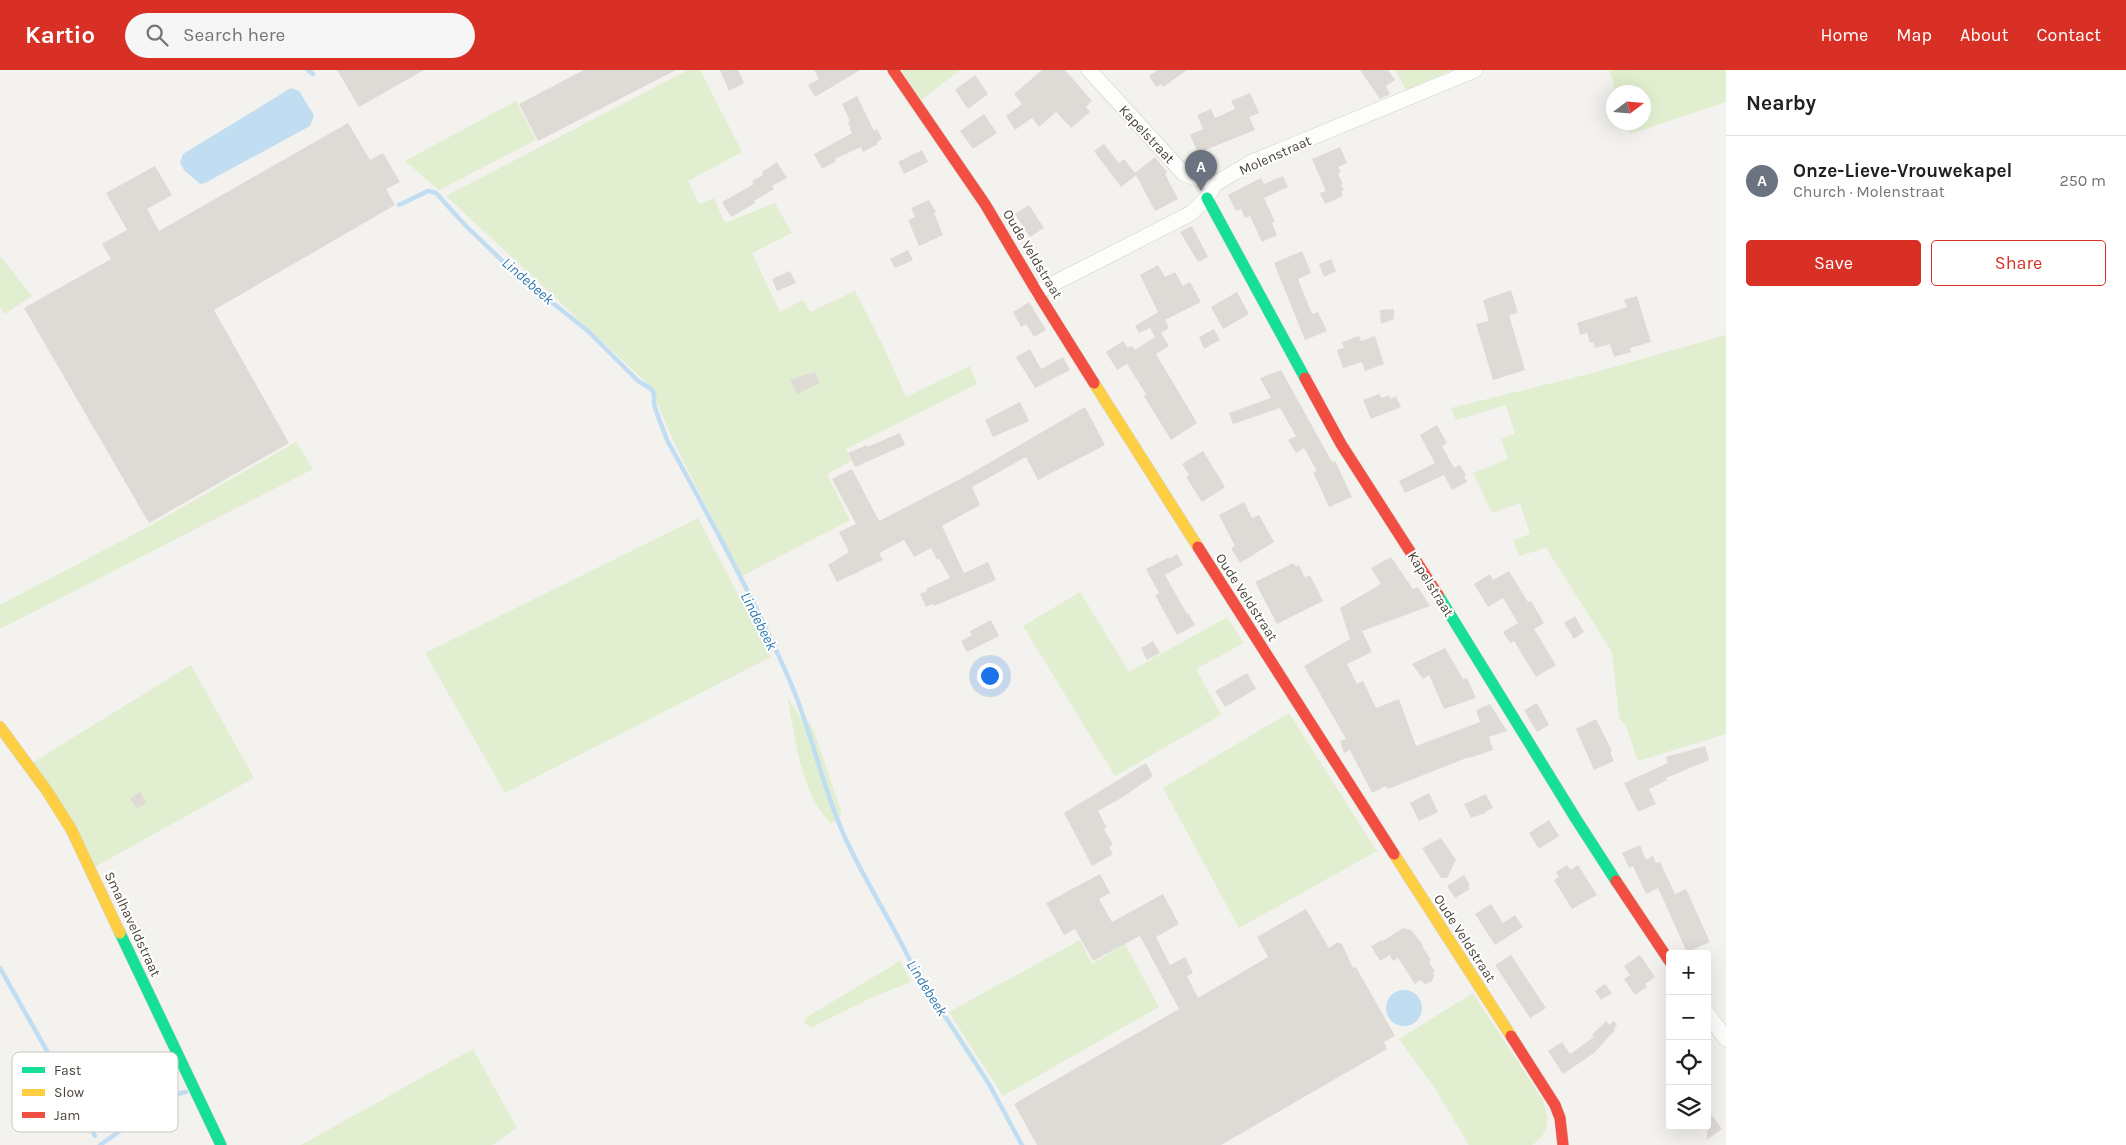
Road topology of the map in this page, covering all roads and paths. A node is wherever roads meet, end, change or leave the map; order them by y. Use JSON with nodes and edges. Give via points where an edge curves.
{"nodes":[{"id":1,"x":893,"y":70,"type":"edge"},
{"id":2,"x":1089,"y":70,"type":"edge"},
{"id":3,"x":1475,"y":70,"type":"edge"},
{"id":4,"x":1211,"y":191,"type":"junction"},
{"id":5,"x":1037,"y":292,"type":"junction"},
{"id":6,"x":0,"y":727,"type":"edge"},
{"id":7,"x":1666,"y":956,"type":"edge"},
{"id":8,"x":1711,"y":1018,"type":"edge"},
{"id":9,"x":1726,"y":1039,"type":"edge"},
{"id":10,"x":177,"y":1052,"type":"edge"},
{"id":11,"x":178,"y":1054,"type":"edge"},
{"id":12,"x":221,"y":1145,"type":"edge"},
{"id":13,"x":1563,"y":1145,"type":"edge"}],
"edges":[{"from":1,"to":5,"type":"street","name":"Oude Veldstraat","via":[[985,204]]},
{"from":2,"to":4,"type":"street","name":"Kapelstraat","via":[[1184,174]]},
{"from":3,"to":4,"type":"street","name":"Molenstraat","via":[[1252,162]]},
{"from":4,"to":5,"type":"street","name":"Molenstraat","via":[[1190,214]]},
{"from":4,"to":7,"type":"street","name":"Kapelstraat","via":[[1341,444],[1576,819]]},
{"from":5,"to":13,"type":"street","name":"Oude Veldstraat","via":[[1554,1105],[1560,1118]]},
{"from":6,"to":10,"type":"street","name":"Smalhaveldstraat","via":[[71,829]]},
{"from":8,"to":9,"type":"street"},
{"from":11,"to":12,"type":"street","name":"Smalhaveldstraat"}]}
